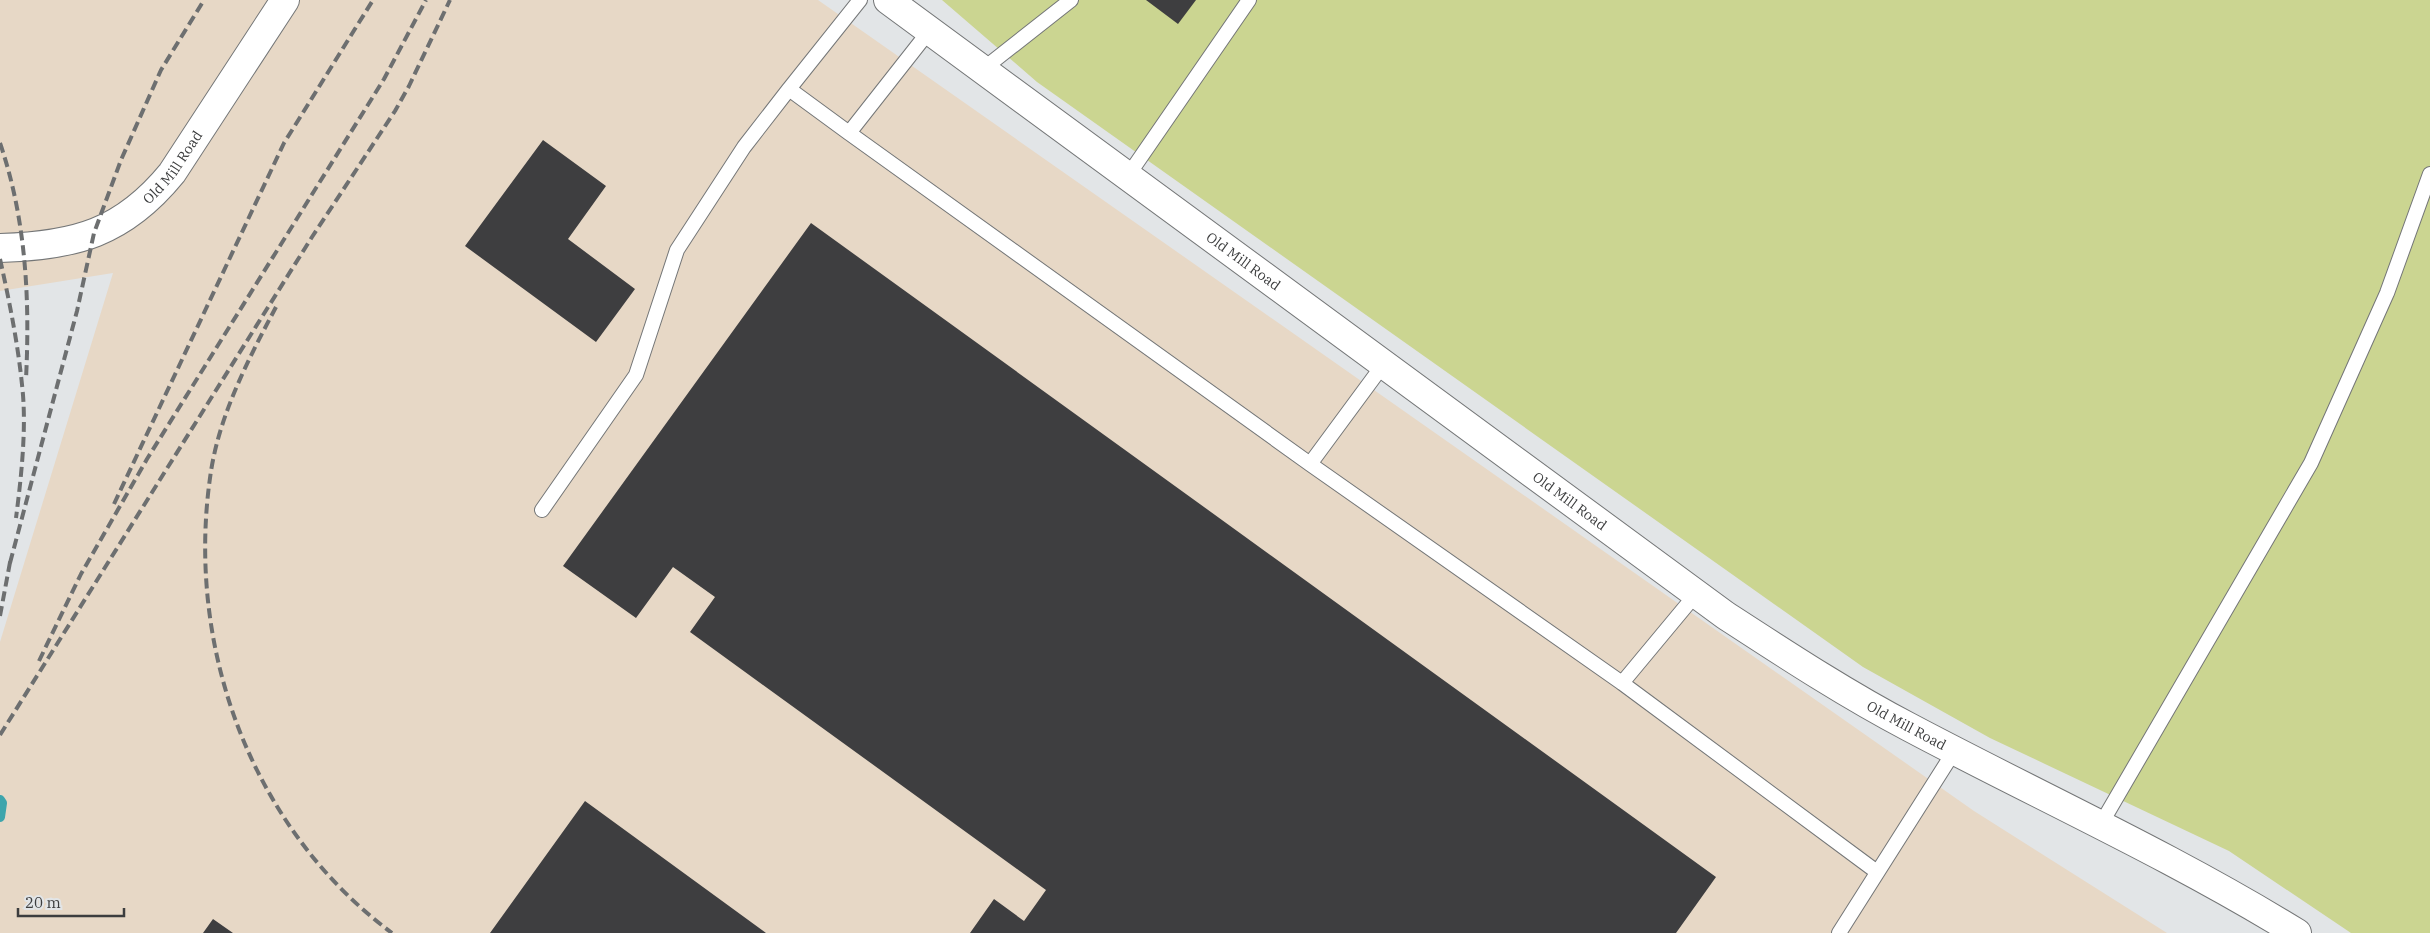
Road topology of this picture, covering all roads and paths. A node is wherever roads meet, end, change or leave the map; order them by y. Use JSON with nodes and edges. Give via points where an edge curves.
{"nodes":[{"id":1,"x":285,"y":0,"type":"edge"},
{"id":2,"x":860,"y":0,"type":"edge"},
{"id":3,"x":888,"y":0,"type":"edge"},
{"id":4,"x":1071,"y":0,"type":"edge"},
{"id":5,"x":1249,"y":0,"type":"edge"},
{"id":6,"x":930,"y":30,"type":"junction"},
{"id":7,"x":982,"y":70,"type":"junction"},
{"id":8,"x":789,"y":89,"type":"junction"},
{"id":9,"x":850,"y":133,"type":"junction"},
{"id":10,"x":2430,"y":174,"type":"edge"},
{"id":11,"x":1127,"y":177,"type":"junction"},
{"id":12,"x":0,"y":248,"type":"edge"},
{"id":13,"x":1383,"y":365,"type":"junction"},
{"id":14,"x":1310,"y":464,"type":"junction"},
{"id":15,"x":542,"y":510,"type":"dead end"},
{"id":16,"x":1696,"y":594,"type":"junction"},
{"id":17,"x":1622,"y":683,"type":"junction"},
{"id":18,"x":1955,"y":750,"type":"junction"},
{"id":19,"x":2101,"y":824,"type":"junction"},
{"id":20,"x":1877,"y":872,"type":"junction"},
{"id":21,"x":1839,"y":933,"type":"edge"},
{"id":22,"x":2297,"y":933,"type":"edge"}],
"edges":[{"from":1,"to":12,"type":"street","name":"Old Mill Road","via":[[153,197],[126,218],[94,233],[45,246]]},
{"from":2,"to":8,"type":"lane"},
{"from":3,"to":6,"type":"street","name":"Old Mill Road"},
{"from":4,"to":7,"type":"lane"},
{"from":5,"to":11,"type":"lane"},
{"from":6,"to":7,"type":"street","name":"Old Mill Road"},
{"from":6,"to":9,"type":"lane"},
{"from":7,"to":11,"type":"street","name":"Old Mill Road"},
{"from":8,"to":9,"type":"lane"},
{"from":8,"to":15,"type":"lane","via":[[744,147],[677,250],[636,375]]},
{"from":9,"to":14,"type":"lane"},
{"from":10,"to":19,"type":"lane","via":[[2387,293],[2311,463]]},
{"from":11,"to":13,"type":"street","name":"Old Mill Road"},
{"from":13,"to":14,"type":"lane"},
{"from":13,"to":16,"type":"street","name":"Old Mill Road"},
{"from":14,"to":17,"type":"lane"},
{"from":16,"to":17,"type":"lane"},
{"from":16,"to":18,"type":"street","name":"Old Mill Road","via":[[1848,694]]},
{"from":17,"to":20,"type":"lane"},
{"from":18,"to":19,"type":"street","name":"Old Mill Road"},
{"from":18,"to":20,"type":"lane"},
{"from":19,"to":22,"type":"street","name":"Old Mill Road"},
{"from":20,"to":21,"type":"lane"}]}
